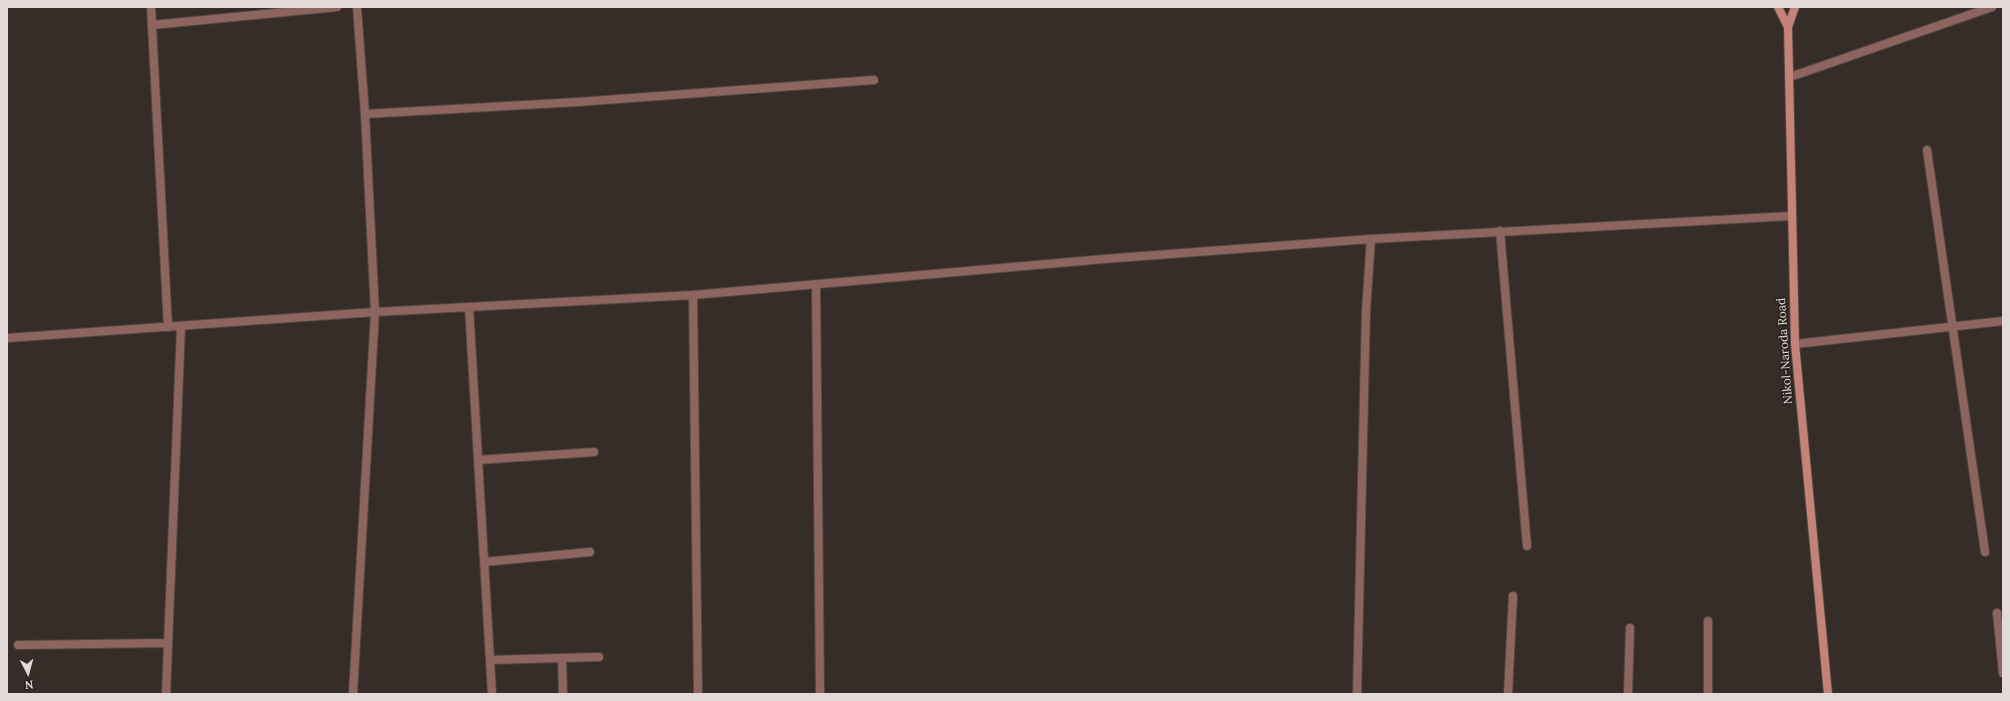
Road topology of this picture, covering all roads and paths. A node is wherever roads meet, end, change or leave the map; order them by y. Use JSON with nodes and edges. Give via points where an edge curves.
{"nodes":[{"id":1,"x":151,"y":7,"type":"edge"},
{"id":2,"x":337,"y":7,"type":"edge"},
{"id":3,"x":357,"y":7,"type":"edge"},
{"id":4,"x":1778,"y":7,"type":"edge"},
{"id":5,"x":1795,"y":7,"type":"edge"},
{"id":6,"x":1992,"y":7,"type":"edge"},
{"id":7,"x":152,"y":25,"type":"junction"},
{"id":8,"x":1788,"y":27,"type":"junction"},
{"id":9,"x":1790,"y":77,"type":"junction"},
{"id":10,"x":874,"y":80,"type":"dead end"},
{"id":11,"x":365,"y":114,"type":"junction"},
{"id":12,"x":1927,"y":150,"type":"dead end"},
{"id":13,"x":1791,"y":216,"type":"junction"},
{"id":14,"x":1500,"y":231,"type":"junction"},
{"id":15,"x":1371,"y":239,"type":"junction"},
{"id":16,"x":816,"y":284,"type":"junction"},
{"id":17,"x":693,"y":295,"type":"junction"},
{"id":18,"x":469,"y":307,"type":"junction"},
{"id":19,"x":375,"y":312,"type":"junction"},
{"id":20,"x":2003,"y":321,"type":"edge"},
{"id":21,"x":168,"y":327,"type":"junction"},
{"id":22,"x":181,"y":327,"type":"junction"},
{"id":23,"x":1951,"y":328,"type":"junction"},
{"id":24,"x":7,"y":338,"type":"edge"},
{"id":25,"x":1795,"y":344,"type":"junction"},
{"id":26,"x":594,"y":452,"type":"dead end"},
{"id":27,"x":478,"y":460,"type":"junction"},
{"id":28,"x":1527,"y":546,"type":"dead end"},
{"id":29,"x":590,"y":552,"type":"dead end"},
{"id":30,"x":1985,"y":552,"type":"dead end"},
{"id":31,"x":484,"y":562,"type":"junction"},
{"id":32,"x":1513,"y":596,"type":"dead end"},
{"id":33,"x":1997,"y":613,"type":"dead end"},
{"id":34,"x":1708,"y":621,"type":"dead end"},
{"id":35,"x":1630,"y":628,"type":"dead end"},
{"id":36,"x":168,"y":643,"type":"junction"},
{"id":37,"x":18,"y":645,"type":"dead end"},
{"id":38,"x":599,"y":657,"type":"dead end"},
{"id":39,"x":562,"y":658,"type":"junction"},
{"id":40,"x":490,"y":660,"type":"junction"},
{"id":41,"x":2003,"y":673,"type":"edge"},
{"id":42,"x":166,"y":694,"type":"edge"},
{"id":43,"x":353,"y":694,"type":"edge"},
{"id":44,"x":492,"y":694,"type":"edge"},
{"id":45,"x":563,"y":694,"type":"edge"},
{"id":46,"x":698,"y":694,"type":"edge"},
{"id":47,"x":820,"y":694,"type":"edge"},
{"id":48,"x":1356,"y":694,"type":"edge"},
{"id":49,"x":1508,"y":694,"type":"edge"},
{"id":50,"x":1628,"y":694,"type":"edge"},
{"id":51,"x":1708,"y":694,"type":"edge"},
{"id":52,"x":1828,"y":694,"type":"edge"}],
"edges":[{"from":1,"to":7,"type":"street"},
{"from":2,"to":7,"type":"street"},
{"from":3,"to":11,"type":"street"},
{"from":4,"to":8,"type":"main road"},
{"from":5,"to":8,"type":"main road","name":"Nikol-Naroda Road"},
{"from":6,"to":9,"type":"street"},
{"from":7,"to":21,"type":"street"},
{"from":8,"to":9,"type":"main road","name":"Nikol-Naroda Road"},
{"from":9,"to":13,"type":"main road","name":"Nikol-Naroda Road"},
{"from":10,"to":11,"type":"street","via":[[586,102]]},
{"from":11,"to":19,"type":"street"},
{"from":12,"to":23,"type":"street"},
{"from":13,"to":14,"type":"street"},
{"from":13,"to":25,"type":"main road","name":"Nikol-Naroda Road"},
{"from":14,"to":15,"type":"street"},
{"from":14,"to":28,"type":"street"},
{"from":15,"to":16,"type":"street"},
{"from":15,"to":48,"type":"street","via":[[1366,311]]},
{"from":16,"to":17,"type":"street"},
{"from":16,"to":47,"type":"street"},
{"from":17,"to":18,"type":"street"},
{"from":17,"to":46,"type":"street"},
{"from":18,"to":19,"type":"street"},
{"from":18,"to":27,"type":"street"},
{"from":19,"to":22,"type":"street"},
{"from":19,"to":43,"type":"street"},
{"from":20,"to":23,"type":"street"},
{"from":21,"to":22,"type":"street"},
{"from":21,"to":24,"type":"street"},
{"from":22,"to":36,"type":"street"},
{"from":23,"to":25,"type":"street"},
{"from":23,"to":30,"type":"street"},
{"from":25,"to":52,"type":"main road","name":"Nikol-Naroda Road"},
{"from":26,"to":27,"type":"street"},
{"from":27,"to":31,"type":"street"},
{"from":29,"to":31,"type":"street"},
{"from":31,"to":40,"type":"street"},
{"from":32,"to":49,"type":"street"},
{"from":33,"to":41,"type":"street"},
{"from":34,"to":51,"type":"street"},
{"from":35,"to":50,"type":"street"},
{"from":36,"to":37,"type":"street"},
{"from":36,"to":42,"type":"street"},
{"from":38,"to":39,"type":"street"},
{"from":39,"to":40,"type":"street"},
{"from":39,"to":45,"type":"street"},
{"from":40,"to":44,"type":"street"}]}
